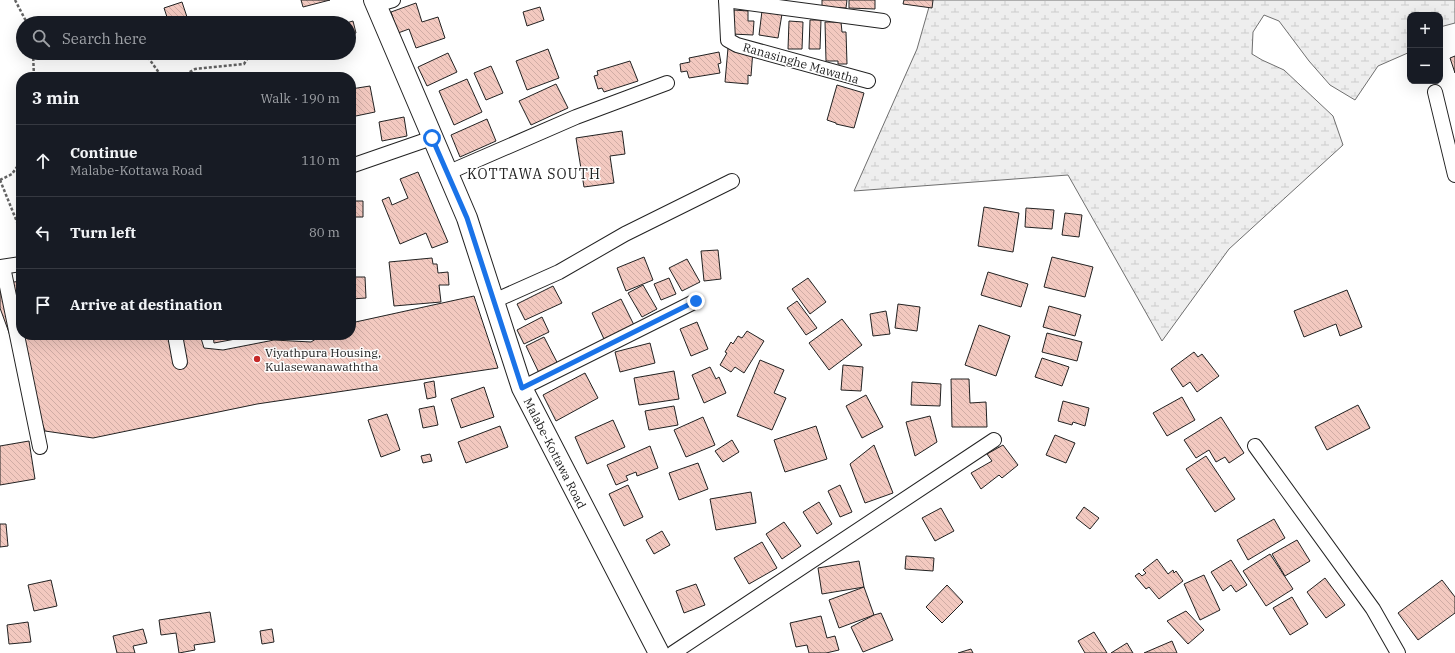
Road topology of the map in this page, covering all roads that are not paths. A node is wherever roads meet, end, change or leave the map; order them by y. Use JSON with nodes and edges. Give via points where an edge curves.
{"nodes":[{"id":1,"x":726,"y":0,"type":"edge"},
{"id":2,"x":381,"y":2,"type":"edge"},
{"id":3,"x":883,"y":21,"type":"dead end"},
{"id":4,"x":868,"y":81,"type":"dead end"},
{"id":5,"x":667,"y":83,"type":"dead end"},
{"id":6,"x":1435,"y":92,"type":"dead end"},
{"id":7,"x":432,"y":138,"type":"junction"},
{"id":8,"x":356,"y":164,"type":"edge"},
{"id":9,"x":447,"y":173,"type":"junction"},
{"id":10,"x":1455,"y":175,"type":"edge"},
{"id":11,"x":732,"y":181,"type":"dead end"},
{"id":12,"x":16,"y":265,"type":"edge"},
{"id":13,"x":2,"y":267,"type":"edge"},
{"id":14,"x":494,"y":301,"type":"junction"},
{"id":15,"x":696,"y":301,"type":"dead end"},
{"id":16,"x":16,"y":333,"type":"edge"},
{"id":17,"x":17,"y":340,"type":"edge"},
{"id":18,"x":176,"y":340,"type":"edge"},
{"id":19,"x":180,"y":362,"type":"dead end"},
{"id":20,"x":522,"y":388,"type":"junction"},
{"id":21,"x":994,"y":440,"type":"dead end"},
{"id":22,"x":1255,"y":446,"type":"dead end"},
{"id":23,"x":40,"y":447,"type":"dead end"},
{"id":24,"x":659,"y":653,"type":"edge"},
{"id":25,"x":673,"y":653,"type":"edge"},
{"id":26,"x":1398,"y":653,"type":"edge"}],
"edges":[{"from":1,"to":3,"type":"street"},
{"from":1,"to":4,"type":"street","name":"Ranasinghe Mawatha","via":[[728,40]]},
{"from":2,"to":7,"type":"main road","name":"Malabe-Kottawa Road"},
{"from":5,"to":9,"type":"street","via":[[576,117]]},
{"from":6,"to":10,"type":"street"},
{"from":7,"to":8,"type":"street"},
{"from":7,"to":9,"type":"main road","name":"Malabe-Kottawa Road"},
{"from":9,"to":14,"type":"main road","name":"Malabe-Kottawa Road","via":[[467,218]]},
{"from":11,"to":14,"type":"street","via":[[625,234],[559,272]]},
{"from":12,"to":13,"type":"street"},
{"from":13,"to":16,"type":"street"},
{"from":14,"to":20,"type":"main road","name":"Malabe-Kottawa Road"},
{"from":15,"to":20,"type":"street"},
{"from":17,"to":23,"type":"street"},
{"from":18,"to":19,"type":"street"},
{"from":20,"to":24,"type":"main road","name":"Malabe-Kottawa Road"},
{"from":21,"to":25,"type":"street"},
{"from":22,"to":26,"type":"street","via":[[1373,609]]}]}
